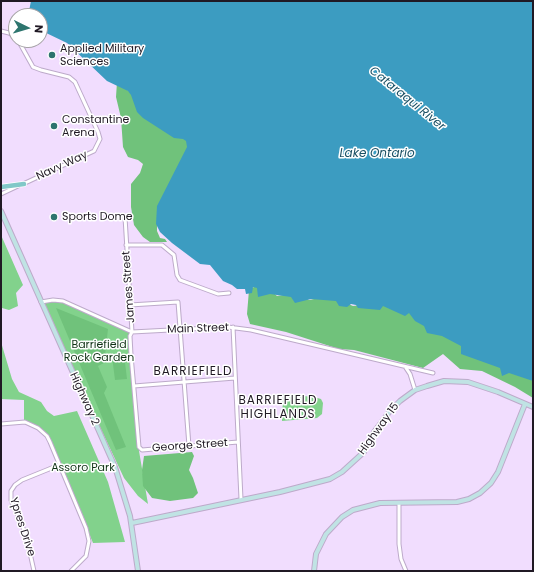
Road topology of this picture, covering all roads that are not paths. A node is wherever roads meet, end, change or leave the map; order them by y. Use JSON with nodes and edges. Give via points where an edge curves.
{"nodes":[{"id":1,"x":23,"y":48,"type":"edge"},
{"id":2,"x":24,"y":184,"type":"junction"},
{"id":3,"x":1,"y":187,"type":"edge"},
{"id":4,"x":1,"y":194,"type":"edge"},
{"id":5,"x":1,"y":211,"type":"edge"},
{"id":6,"x":125,"y":217,"type":"dead end"},
{"id":7,"x":126,"y":245,"type":"junction"},
{"id":8,"x":229,"y":293,"type":"dead end"},
{"id":9,"x":41,"y":302,"type":"junction"},
{"id":10,"x":130,"y":305,"type":"junction"},
{"id":11,"x":233,"y":327,"type":"junction"},
{"id":12,"x":180,"y":329,"type":"junction"},
{"id":13,"x":132,"y":332,"type":"junction"},
{"id":14,"x":406,"y":368,"type":"junction"},
{"id":15,"x":433,"y":373,"type":"dead end"},
{"id":16,"x":235,"y":378,"type":"junction"},
{"id":17,"x":184,"y":382,"type":"junction"},
{"id":18,"x":134,"y":386,"type":"junction"},
{"id":19,"x":415,"y":390,"type":"junction"},
{"id":20,"x":525,"y":404,"type":"junction"},
{"id":21,"x":533,"y":407,"type":"edge"},
{"id":22,"x":1,"y":424,"type":"edge"},
{"id":23,"x":238,"y":442,"type":"junction"},
{"id":24,"x":189,"y":446,"type":"junction"},
{"id":25,"x":142,"y":450,"type":"joint"},
{"id":26,"x":59,"y":465,"type":"junction"},
{"id":27,"x":241,"y":499,"type":"junction"},
{"id":28,"x":399,"y":502,"type":"junction"},
{"id":29,"x":132,"y":523,"type":"junction"},
{"id":30,"x":34,"y":571,"type":"edge"},
{"id":31,"x":71,"y":571,"type":"edge"},
{"id":32,"x":138,"y":571,"type":"edge"},
{"id":33,"x":314,"y":571,"type":"edge"},
{"id":34,"x":406,"y":571,"type":"edge"}],
"edges":[{"from":1,"to":2,"type":"street","name":"Navy Way","via":[[33,66],[69,77],[75,82],[100,140],[94,152]]},
{"from":2,"to":3,"type":"main road"},
{"from":2,"to":4,"type":"street","name":"Navy Way"},
{"from":5,"to":9,"type":"main road","name":"Highway 2"},
{"from":6,"to":7,"type":"street","name":"James Street"},
{"from":7,"to":8,"type":"street","via":[[162,245],[174,255],[180,280],[218,294]]},
{"from":7,"to":10,"type":"street","name":"James Street"},
{"from":9,"to":13,"type":"street","name":"Main Street","via":[[63,301]]},
{"from":9,"to":29,"type":"main road","name":"Highway 2","via":[[115,467]]},
{"from":10,"to":12,"type":"street","via":[[178,302]]},
{"from":10,"to":13,"type":"street","name":"James Street"},
{"from":11,"to":12,"type":"street","name":"Main Street"},
{"from":11,"to":14,"type":"street","name":"Main Street"},
{"from":11,"to":16,"type":"street"},
{"from":12,"to":13,"type":"street","name":"Main Street"},
{"from":12,"to":17,"type":"street"},
{"from":13,"to":18,"type":"street","name":"James Street","via":[[130,336]]},
{"from":14,"to":15,"type":"street","name":"Main Street"},
{"from":14,"to":19,"type":"street"},
{"from":16,"to":17,"type":"street"},
{"from":16,"to":23,"type":"street"},
{"from":17,"to":18,"type":"street"},
{"from":17,"to":24,"type":"street"},
{"from":18,"to":25,"type":"street","name":"James Street","via":[[138,445]]},
{"from":19,"to":20,"type":"main road","name":"Highway 15","via":[[444,381],[468,382]]},
{"from":19,"to":27,"type":"main road","name":"Highway 15","via":[[390,411],[364,452],[342,472],[330,479]]},
{"from":20,"to":21,"type":"main road","name":"Highway 15"},
{"from":20,"to":28,"type":"main road","via":[[498,472],[480,493],[457,502]]},
{"from":22,"to":26,"type":"street","via":[[25,422],[38,428],[46,436]]},
{"from":23,"to":24,"type":"street","name":"George Street"},
{"from":23,"to":27,"type":"street"},
{"from":24,"to":25,"type":"street","name":"George Street"},
{"from":26,"to":30,"type":"street","name":"Ypres Drive","via":[[22,480],[14,485],[11,491],[11,500],[26,535]]},
{"from":26,"to":31,"type":"street","via":[[89,540],[86,556]]},
{"from":27,"to":29,"type":"main road","name":"Highway 15"},
{"from":28,"to":33,"type":"main road","via":[[371,504],[342,517],[332,526],[321,543],[316,554]]},
{"from":28,"to":34,"type":"street","via":[[399,544]]},
{"from":29,"to":32,"type":"main road","name":"Highway 2"}]}
